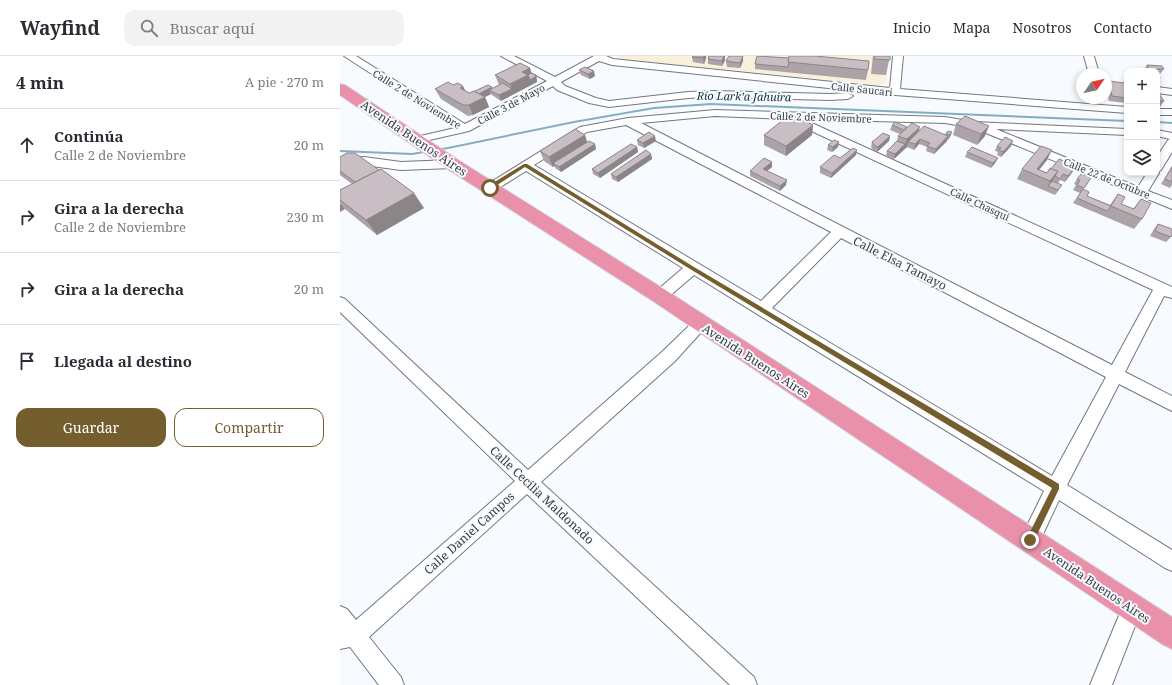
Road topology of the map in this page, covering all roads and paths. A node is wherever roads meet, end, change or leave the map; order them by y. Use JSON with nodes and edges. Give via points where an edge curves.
{"nodes":[{"id":1,"x":349,"y":56,"type":"edge"},
{"id":2,"x":506,"y":56,"type":"edge"},
{"id":3,"x":898,"y":56,"type":"edge"},
{"id":4,"x":1089,"y":56,"type":"edge"},
{"id":5,"x":600,"y":57,"type":"edge"},
{"id":6,"x":1092,"y":68,"type":"edge"},
{"id":7,"x":555,"y":81,"type":"junction"},
{"id":8,"x":340,"y":88,"type":"edge"},
{"id":9,"x":871,"y":90,"type":"junction"},
{"id":10,"x":1160,"y":90,"type":"edge"},
{"id":11,"x":895,"y":92,"type":"junction"},
{"id":12,"x":1172,"y":92,"type":"edge"},
{"id":13,"x":1076,"y":102,"type":"edge"},
{"id":14,"x":1103,"y":104,"type":"edge"},
{"id":15,"x":1124,"y":109,"type":"edge"},
{"id":16,"x":1160,"y":112,"type":"edge"},
{"id":17,"x":1172,"y":112,"type":"edge"},
{"id":18,"x":787,"y":116,"type":"junction"},
{"id":19,"x":628,"y":121,"type":"junction"},
{"id":20,"x":974,"y":125,"type":"junction"},
{"id":21,"x":465,"y":129,"type":"junction"},
{"id":22,"x":1124,"y":132,"type":"edge"},
{"id":23,"x":1168,"y":136,"type":"edge"},
{"id":24,"x":433,"y":151,"type":"junction"},
{"id":25,"x":1160,"y":159,"type":"edge"},
{"id":26,"x":340,"y":164,"type":"edge"},
{"id":27,"x":525,"y":165,"type":"junction"},
{"id":28,"x":1151,"y":176,"type":"edge"},
{"id":29,"x":490,"y":188,"type":"junction"},
{"id":30,"x":1142,"y":192,"type":"junction"},
{"id":31,"x":1172,"y":205,"type":"edge"},
{"id":32,"x":839,"y":232,"type":"junction"},
{"id":33,"x":692,"y":268,"type":"junction"},
{"id":34,"x":1166,"y":290,"type":"edge"},
{"id":35,"x":660,"y":296,"type":"junction"},
{"id":36,"x":340,"y":303,"type":"edge"},
{"id":37,"x":762,"y":309,"type":"junction"},
{"id":38,"x":700,"y":324,"type":"junction"},
{"id":39,"x":1115,"y":374,"type":"junction"},
{"id":40,"x":1172,"y":404,"type":"edge"},
{"id":41,"x":527,"y":481,"type":"junction"},
{"id":42,"x":1056,"y":487,"type":"junction"},
{"id":43,"x":1030,"y":540,"type":"junction"},
{"id":44,"x":1172,"y":561,"type":"edge"},
{"id":45,"x":1132,"y":608,"type":"junction"},
{"id":46,"x":340,"y":616,"type":"edge"},
{"id":47,"x":1172,"y":634,"type":"edge"},
{"id":48,"x":347,"y":636,"type":"edge"},
{"id":49,"x":393,"y":685,"type":"edge"},
{"id":50,"x":746,"y":685,"type":"edge"},
{"id":51,"x":1100,"y":685,"type":"edge"}],
"edges":[{"from":1,"to":21,"type":"street","name":"Calle 2 de Noviembre"},
{"from":2,"to":7,"type":"street"},
{"from":3,"to":11,"type":"street"},
{"from":4,"to":6,"type":"street"},
{"from":5,"to":7,"type":"street","name":"Calle 3 de Mayo"},
{"from":5,"to":9,"type":"street","name":"Calle Saucari","via":[[612,62]]},
{"from":7,"to":9,"type":"street","via":[[561,88],[609,104],[713,94],[850,96]]},
{"from":7,"to":21,"type":"street","name":"Calle 3 de Mayo"},
{"from":8,"to":24,"type":"highway","name":"Avenida Buenos Aires"},
{"from":9,"to":11,"type":"street","name":"Calle Saucari"},
{"from":10,"to":12,"type":"street"},
{"from":11,"to":13,"type":"street","name":"Calle Saucari"},
{"from":14,"to":15,"type":"street","name":"Calle Saucari"},
{"from":16,"to":17,"type":"street"},
{"from":18,"to":19,"type":"street","name":"Calle 2 de Noviembre","via":[[715,113]]},
{"from":18,"to":20,"type":"street","name":"Calle 2 de Noviembre","via":[[945,120]]},
{"from":18,"to":34,"type":"street","name":"Calle Chasqui"},
{"from":19,"to":27,"type":"street","name":"Calle 2 de Noviembre","via":[[584,129]]},
{"from":19,"to":32,"type":"street","name":"Calle Elsa Tamayo"},
{"from":20,"to":22,"type":"street","name":"Calle 2 de Noviembre"},
{"from":20,"to":30,"type":"street","name":"Calle 22 de Octubre"},
{"from":21,"to":24,"type":"street","name":"Calle 3 de Mayo"},
{"from":23,"to":25,"type":"street"},
{"from":24,"to":26,"type":"street","name":"Calle 3 de Mayo","via":[[401,166],[364,161]]},
{"from":24,"to":29,"type":"highway","name":"Avenida Buenos Aires"},
{"from":27,"to":29,"type":"street","name":"Calle 2 de Noviembre"},
{"from":27,"to":33,"type":"street"},
{"from":28,"to":30,"type":"street"},
{"from":29,"to":35,"type":"highway","name":"Avenida Buenos Aires"},
{"from":30,"to":31,"type":"street","name":"Calle 22 de Octubre"},
{"from":32,"to":37,"type":"street"},
{"from":32,"to":39,"type":"street","name":"Calle Elsa Tamayo"},
{"from":33,"to":35,"type":"street"},
{"from":33,"to":37,"type":"street"},
{"from":34,"to":39,"type":"street"},
{"from":35,"to":38,"type":"highway","name":"Avenida Buenos Aires"},
{"from":36,"to":41,"type":"street","name":"Calle Cecilia Maldonado"},
{"from":37,"to":42,"type":"street"},
{"from":38,"to":41,"type":"street","name":"Calle Daniel Campos","via":[[668,356]]},
{"from":38,"to":43,"type":"highway","name":"Avenida Buenos Aires"},
{"from":39,"to":40,"type":"street","name":"Calle Elsa Tamayo"},
{"from":39,"to":42,"type":"street"},
{"from":41,"to":48,"type":"street","name":"Calle Daniel Campos"},
{"from":41,"to":50,"type":"street","name":"Calle Cecilia Maldonado"},
{"from":42,"to":43,"type":"street"},
{"from":42,"to":44,"type":"street"},
{"from":43,"to":45,"type":"highway","name":"Avenida Buenos Aires"},
{"from":45,"to":47,"type":"highway","name":"Avenida Buenos Aires"},
{"from":45,"to":51,"type":"street"},
{"from":46,"to":48,"type":"street"},
{"from":48,"to":49,"type":"street"}]}
